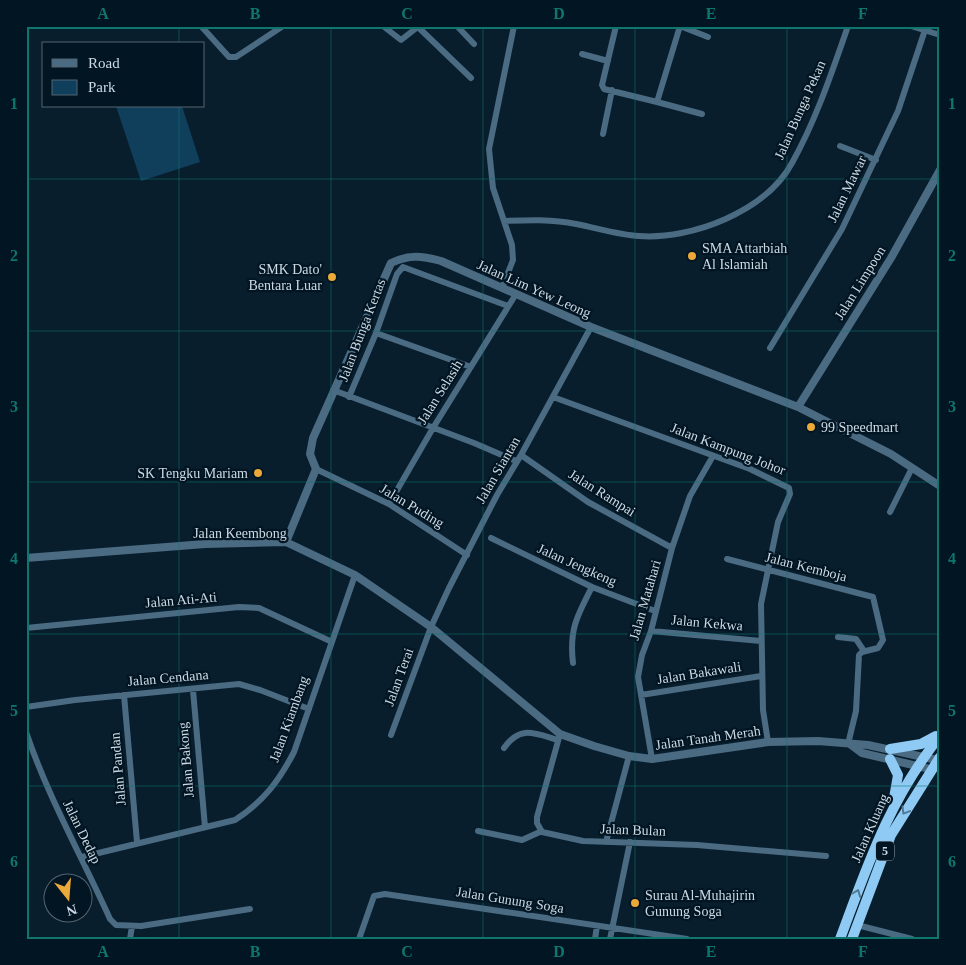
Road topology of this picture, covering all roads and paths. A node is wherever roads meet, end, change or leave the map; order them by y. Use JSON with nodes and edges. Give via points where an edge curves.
{"nodes":[{"id":1,"x":201,"y":26,"type":"edge"},
{"id":2,"x":283,"y":26,"type":"edge"},
{"id":3,"x":383,"y":26,"type":"edge"},
{"id":4,"x":457,"y":26,"type":"edge"},
{"id":5,"x":514,"y":26,"type":"edge"},
{"id":6,"x":616,"y":26,"type":"edge"},
{"id":7,"x":680,"y":26,"type":"edge"},
{"id":8,"x":848,"y":26,"type":"edge"},
{"id":9,"x":911,"y":26,"type":"edge"},
{"id":10,"x":418,"y":27,"type":"edge"},
{"id":11,"x":925,"y":30,"type":"junction"},
{"id":12,"x":940,"y":35,"type":"edge"},
{"id":13,"x":708,"y":37,"type":"dead end"},
{"id":14,"x":474,"y":44,"type":"dead end"},
{"id":15,"x":582,"y":54,"type":"dead end"},
{"id":16,"x":608,"y":60,"type":"junction"},
{"id":17,"x":471,"y":78,"type":"dead end"},
{"id":18,"x":612,"y":90,"type":"junction"},
{"id":19,"x":657,"y":102,"type":"junction"},
{"id":20,"x":702,"y":114,"type":"dead end"},
{"id":21,"x":603,"y":134,"type":"dead end"},
{"id":22,"x":840,"y":146,"type":"dead end"},
{"id":23,"x":876,"y":160,"type":"junction"},
{"id":24,"x":940,"y":170,"type":"edge"},
{"id":25,"x":504,"y":220,"type":"junction"},
{"id":26,"x":502,"y":288,"type":"junction"},
{"id":27,"x":516,"y":294,"type":"junction"},
{"id":28,"x":508,"y":306,"type":"junction"},
{"id":29,"x":591,"y":327,"type":"junction"},
{"id":30,"x":376,"y":333,"type":"junction"},
{"id":31,"x":770,"y":348,"type":"dead end"},
{"id":32,"x":471,"y":366,"type":"junction"},
{"id":33,"x":333,"y":390,"type":"junction"},
{"id":34,"x":349,"y":397,"type":"junction"},
{"id":35,"x":553,"y":397,"type":"junction"},
{"id":36,"x":798,"y":407,"type":"junction"},
{"id":37,"x":432,"y":428,"type":"junction"},
{"id":38,"x":521,"y":455,"type":"junction"},
{"id":39,"x":713,"y":456,"type":"junction"},
{"id":40,"x":516,"y":461,"type":"junction"},
{"id":41,"x":912,"y":468,"type":"junction"},
{"id":42,"x":316,"y":469,"type":"junction"},
{"id":43,"x":940,"y":486,"type":"edge"},
{"id":44,"x":389,"y":504,"type":"junction"},
{"id":45,"x":890,"y":512,"type":"dead end"},
{"id":46,"x":491,"y":538,"type":"dead end"},
{"id":47,"x":286,"y":542,"type":"junction"},
{"id":48,"x":672,"y":548,"type":"junction"},
{"id":49,"x":467,"y":555,"type":"junction"},
{"id":50,"x":26,"y":558,"type":"edge"},
{"id":51,"x":727,"y":559,"type":"dead end"},
{"id":52,"x":767,"y":571,"type":"junction"},
{"id":53,"x":355,"y":575,"type":"junction"},
{"id":54,"x":592,"y":587,"type":"junction"},
{"id":55,"x":655,"y":611,"type":"junction"},
{"id":56,"x":431,"y":627,"type":"junction"},
{"id":57,"x":26,"y":628,"type":"edge"},
{"id":58,"x":651,"y":631,"type":"junction"},
{"id":59,"x":838,"y":637,"type":"dead end"},
{"id":60,"x":330,"y":641,"type":"junction"},
{"id":61,"x":761,"y":641,"type":"junction"},
{"id":62,"x":864,"y":651,"type":"junction"},
{"id":63,"x":573,"y":663,"type":"dead end"},
{"id":64,"x":761,"y":676,"type":"junction"},
{"id":65,"x":192,"y":690,"type":"junction"},
{"id":66,"x":124,"y":695,"type":"junction"},
{"id":67,"x":641,"y":695,"type":"junction"},
{"id":68,"x":26,"y":707,"type":"edge"},
{"id":69,"x":308,"y":709,"type":"junction"},
{"id":70,"x":26,"y":732,"type":"edge"},
{"id":71,"x":940,"y":734,"type":"edge"},
{"id":72,"x":391,"y":736,"type":"dead end"},
{"id":73,"x":559,"y":737,"type":"junction"},
{"id":74,"x":768,"y":742,"type":"junction"},
{"id":75,"x":849,"y":744,"type":"junction"},
{"id":76,"x":504,"y":748,"type":"dead end"},
{"id":77,"x":890,"y":754,"type":"junction"},
{"id":78,"x":629,"y":756,"type":"junction"},
{"id":79,"x":938,"y":758,"type":"edge"},
{"id":80,"x":652,"y":759,"type":"junction"},
{"id":81,"x":920,"y":762,"type":"junction"},
{"id":82,"x":930,"y":769,"type":"junction"},
{"id":83,"x":884,"y":824,"type":"junction"},
{"id":84,"x":205,"y":827,"type":"junction"},
{"id":85,"x":478,"y":831,"type":"dead end"},
{"id":86,"x":542,"y":831,"type":"junction"},
{"id":87,"x":137,"y":842,"type":"junction"},
{"id":88,"x":606,"y":842,"type":"junction"},
{"id":89,"x":630,"y":842,"type":"junction"},
{"id":90,"x":826,"y":856,"type":"dead end"},
{"id":91,"x":82,"y":857,"type":"junction"},
{"id":92,"x":250,"y":909,"type":"dead end"},
{"id":93,"x":857,"y":925,"type":"junction"},
{"id":94,"x":132,"y":926,"type":"junction"},
{"id":95,"x":597,"y":926,"type":"junction"},
{"id":96,"x":611,"y":928,"type":"junction"},
{"id":97,"x":130,"y":939,"type":"edge"},
{"id":98,"x":359,"y":939,"type":"edge"},
{"id":99,"x":595,"y":939,"type":"edge"},
{"id":100,"x":610,"y":939,"type":"edge"},
{"id":101,"x":687,"y":939,"type":"edge"},
{"id":102,"x":840,"y":939,"type":"edge"},
{"id":103,"x":852,"y":939,"type":"edge"},
{"id":104,"x":912,"y":939,"type":"edge"}],
"edges":[{"from":1,"to":2,"type":"street","via":[[228,57],[236,57]]},
{"from":3,"to":10,"type":"street","via":[[401,40]]},
{"from":4,"to":14,"type":"street"},
{"from":5,"to":25,"type":"street","via":[[489,149],[490,175]]},
{"from":6,"to":16,"type":"street"},
{"from":7,"to":13,"type":"street"},
{"from":7,"to":19,"type":"street"},
{"from":8,"to":25,"type":"street","name":"Jalan Bunga Pekan","via":[[792,164],[770,189],[742,212],[677,235],[639,236],[548,220]]},
{"from":9,"to":11,"type":"street"},
{"from":10,"to":17,"type":"street"},
{"from":11,"to":12,"type":"street"},
{"from":11,"to":23,"type":"street","name":"Jalan Mawar","via":[[898,110]]},
{"from":15,"to":16,"type":"street"},
{"from":16,"to":18,"type":"street","via":[[602,85],[604,89]]},
{"from":18,"to":19,"type":"street"},
{"from":18,"to":21,"type":"street"},
{"from":19,"to":20,"type":"street"},
{"from":22,"to":23,"type":"street"},
{"from":23,"to":31,"type":"street","name":"Jalan Mawar","via":[[842,229]]},
{"from":24,"to":36,"type":"street","name":"Jalan Limpoon","via":[[891,258]]},
{"from":25,"to":26,"type":"street","via":[[513,260]]},
{"from":26,"to":27,"type":"street","name":"Jalan Lim Yew Leong"},
{"from":26,"to":33,"type":"street","name":"Jalan Lim Yew Leong","via":[[422,256],[404,257],[391,263]]},
{"from":27,"to":28,"type":"street","name":"Jalan Selasih"},
{"from":27,"to":29,"type":"street","name":"Jalan Lim Yew Leong"},
{"from":28,"to":30,"type":"street","name":"Jalan Bunga Kertas","via":[[403,267],[397,274]]},
{"from":28,"to":32,"type":"street","name":"Jalan Selasih"},
{"from":29,"to":35,"type":"street","name":"Jalan Siantan"},
{"from":29,"to":36,"type":"street","name":"Jalan Lim Yew Leong"},
{"from":30,"to":32,"type":"street"},
{"from":30,"to":34,"type":"street","name":"Jalan Bunga Kertas"},
{"from":32,"to":37,"type":"street","name":"Jalan Selasih"},
{"from":33,"to":34,"type":"street"},
{"from":33,"to":42,"type":"street","name":"Jalan Lim Yew Leong","via":[[311,444],[310,454]]},
{"from":34,"to":37,"type":"street"},
{"from":35,"to":38,"type":"street","name":"Jalan Siantan"},
{"from":35,"to":39,"type":"street","name":"Jalan Kampung Johor"},
{"from":36,"to":41,"type":"street","name":"Jalan Lim Yew Leong"},
{"from":37,"to":40,"type":"street"},
{"from":37,"to":44,"type":"street","name":"Jalan Selasih"},
{"from":38,"to":40,"type":"street","name":"Jalan Siantan"},
{"from":38,"to":48,"type":"street","name":"Jalan Rampai","via":[[588,502]]},
{"from":39,"to":48,"type":"street","name":"Jalan Matahari","via":[[690,496]]},
{"from":39,"to":52,"type":"street","name":"Jalan Kampung Johor","via":[[750,469],[790,489],[778,522]]},
{"from":40,"to":49,"type":"street","name":"Jalan Siantan"},
{"from":41,"to":43,"type":"street","name":"Jalan Lim Yew Leong"},
{"from":41,"to":45,"type":"street"},
{"from":42,"to":44,"type":"street","name":"Jalan Puding"},
{"from":42,"to":47,"type":"street"},
{"from":44,"to":49,"type":"street","name":"Jalan Puding"},
{"from":46,"to":54,"type":"street","name":"Jalan Jengkeng"},
{"from":47,"to":50,"type":"street","name":"Jalan Keembong","via":[[205,544]]},
{"from":47,"to":53,"type":"street","name":"Jalan Keembong"},
{"from":48,"to":55,"type":"street","name":"Jalan Matahari"},
{"from":49,"to":56,"type":"street","name":"Jalan Siantan"},
{"from":51,"to":52,"type":"street","name":"Jalan Kemboja"},
{"from":52,"to":61,"type":"street","name":"Jalan Kampung Johor","via":[[761,604]]},
{"from":52,"to":62,"type":"street","name":"Jalan Kemboja","via":[[870,596],[876,605],[881,646]]},
{"from":53,"to":56,"type":"street","name":"Jalan Keembong"},
{"from":53,"to":60,"type":"street","name":"Jalan Kiambang"},
{"from":54,"to":55,"type":"street","name":"Jalan Jengkeng"},
{"from":54,"to":63,"type":"street","via":[[572,630]]},
{"from":55,"to":58,"type":"street","name":"Jalan Matahari"},
{"from":56,"to":72,"type":"street","name":"Jalan Terai"},
{"from":56,"to":73,"type":"street","name":"Jalan Tanah Merah"},
{"from":57,"to":60,"type":"street","name":"Jalan Ati-Ati","via":[[239,607],[259,608]]},
{"from":58,"to":61,"type":"street","name":"Jalan Kekwa"},
{"from":58,"to":67,"type":"street","name":"Jalan Matahari","via":[[638,677]]},
{"from":59,"to":62,"type":"street","via":[[856,639]]},
{"from":60,"to":69,"type":"street","name":"Jalan Kiambang"},
{"from":61,"to":64,"type":"street","name":"Jalan Kampung Johor"},
{"from":62,"to":75,"type":"street","via":[[858,658],[856,711]]},
{"from":64,"to":67,"type":"street","name":"Jalan Bakawali"},
{"from":64,"to":74,"type":"street","name":"Jalan Kampung Johor"},
{"from":65,"to":66,"type":"street","name":"Jalan Cendana"},
{"from":65,"to":69,"type":"street","name":"Jalan Cendana","via":[[239,684]]},
{"from":65,"to":84,"type":"street","name":"Jalan Bakong"},
{"from":66,"to":68,"type":"street","name":"Jalan Cendana"},
{"from":66,"to":87,"type":"street","name":"Jalan Pandan"},
{"from":67,"to":80,"type":"street","name":"Jalan Matahari"},
{"from":69,"to":84,"type":"street","name":"Jalan Kiambang","via":[[294,752],[266,796],[236,820]]},
{"from":70,"to":91,"type":"street","name":"Jalan Dedap","via":[[40,771]]},
{"from":71,"to":77,"type":"highway"},
{"from":71,"to":81,"type":"highway","name":"Jalan Kluang","number":"5"},
{"from":73,"to":76,"type":"street","via":[[524,732],[515,734]]},
{"from":73,"to":78,"type":"street","name":"Jalan Tanah Merah"},
{"from":73,"to":86,"type":"street","via":[[537,817]]},
{"from":74,"to":75,"type":"street","name":"Jalan Tanah Merah"},
{"from":74,"to":80,"type":"street","name":"Jalan Tanah Merah"},
{"from":75,"to":77,"type":"street","name":"Jalan Tanah Merah","via":[[862,752]]},
{"from":77,"to":81,"type":"street","name":"Jalan Tanah Merah"},
{"from":77,"to":83,"type":"highway","via":[[898,782]]},
{"from":78,"to":80,"type":"street","name":"Jalan Tanah Merah"},
{"from":78,"to":88,"type":"street"},
{"from":79,"to":81,"type":"street"},
{"from":79,"to":82,"type":"highway","name":"Jalan Kluang","number":"5"},
{"from":81,"to":82,"type":"street"},
{"from":81,"to":83,"type":"highway","name":"Jalan Kluang","number":"5"},
{"from":82,"to":93,"type":"highway","name":"Jalan Kluang","number":"5","one_way":true,"via":[[891,834]]},
{"from":102,"to":83,"type":"highway","name":"Jalan Kluang","number":"5","one_way":true},
{"from":84,"to":87,"type":"street","name":"Jalan Kiambang"},
{"from":85,"to":86,"type":"street","via":[[522,840]]},
{"from":86,"to":88,"type":"street","name":"Jalan Bulan","via":[[569,839]]},
{"from":87,"to":91,"type":"street","name":"Jalan Kiambang"},
{"from":88,"to":89,"type":"street","name":"Jalan Bulan"},
{"from":89,"to":90,"type":"street","name":"Jalan Bulan"},
{"from":89,"to":96,"type":"street"},
{"from":91,"to":94,"type":"street","name":"Jalan Dedap","via":[[110,919],[116,925]]},
{"from":92,"to":94,"type":"street","name":"Jalan Dedap"},
{"from":93,"to":103,"type":"highway","name":"Jalan Kluang","number":"5"},
{"from":93,"to":104,"type":"street"},
{"from":94,"to":97,"type":"street"},
{"from":95,"to":96,"type":"street","name":"Jalan Gunung Soga"},
{"from":95,"to":98,"type":"street","name":"Jalan Gunung Soga","via":[[384,894],[374,896],[370,902]]},
{"from":95,"to":99,"type":"street"},
{"from":96,"to":100,"type":"street"},
{"from":96,"to":101,"type":"street","name":"Jalan Gunung Soga"}]}
